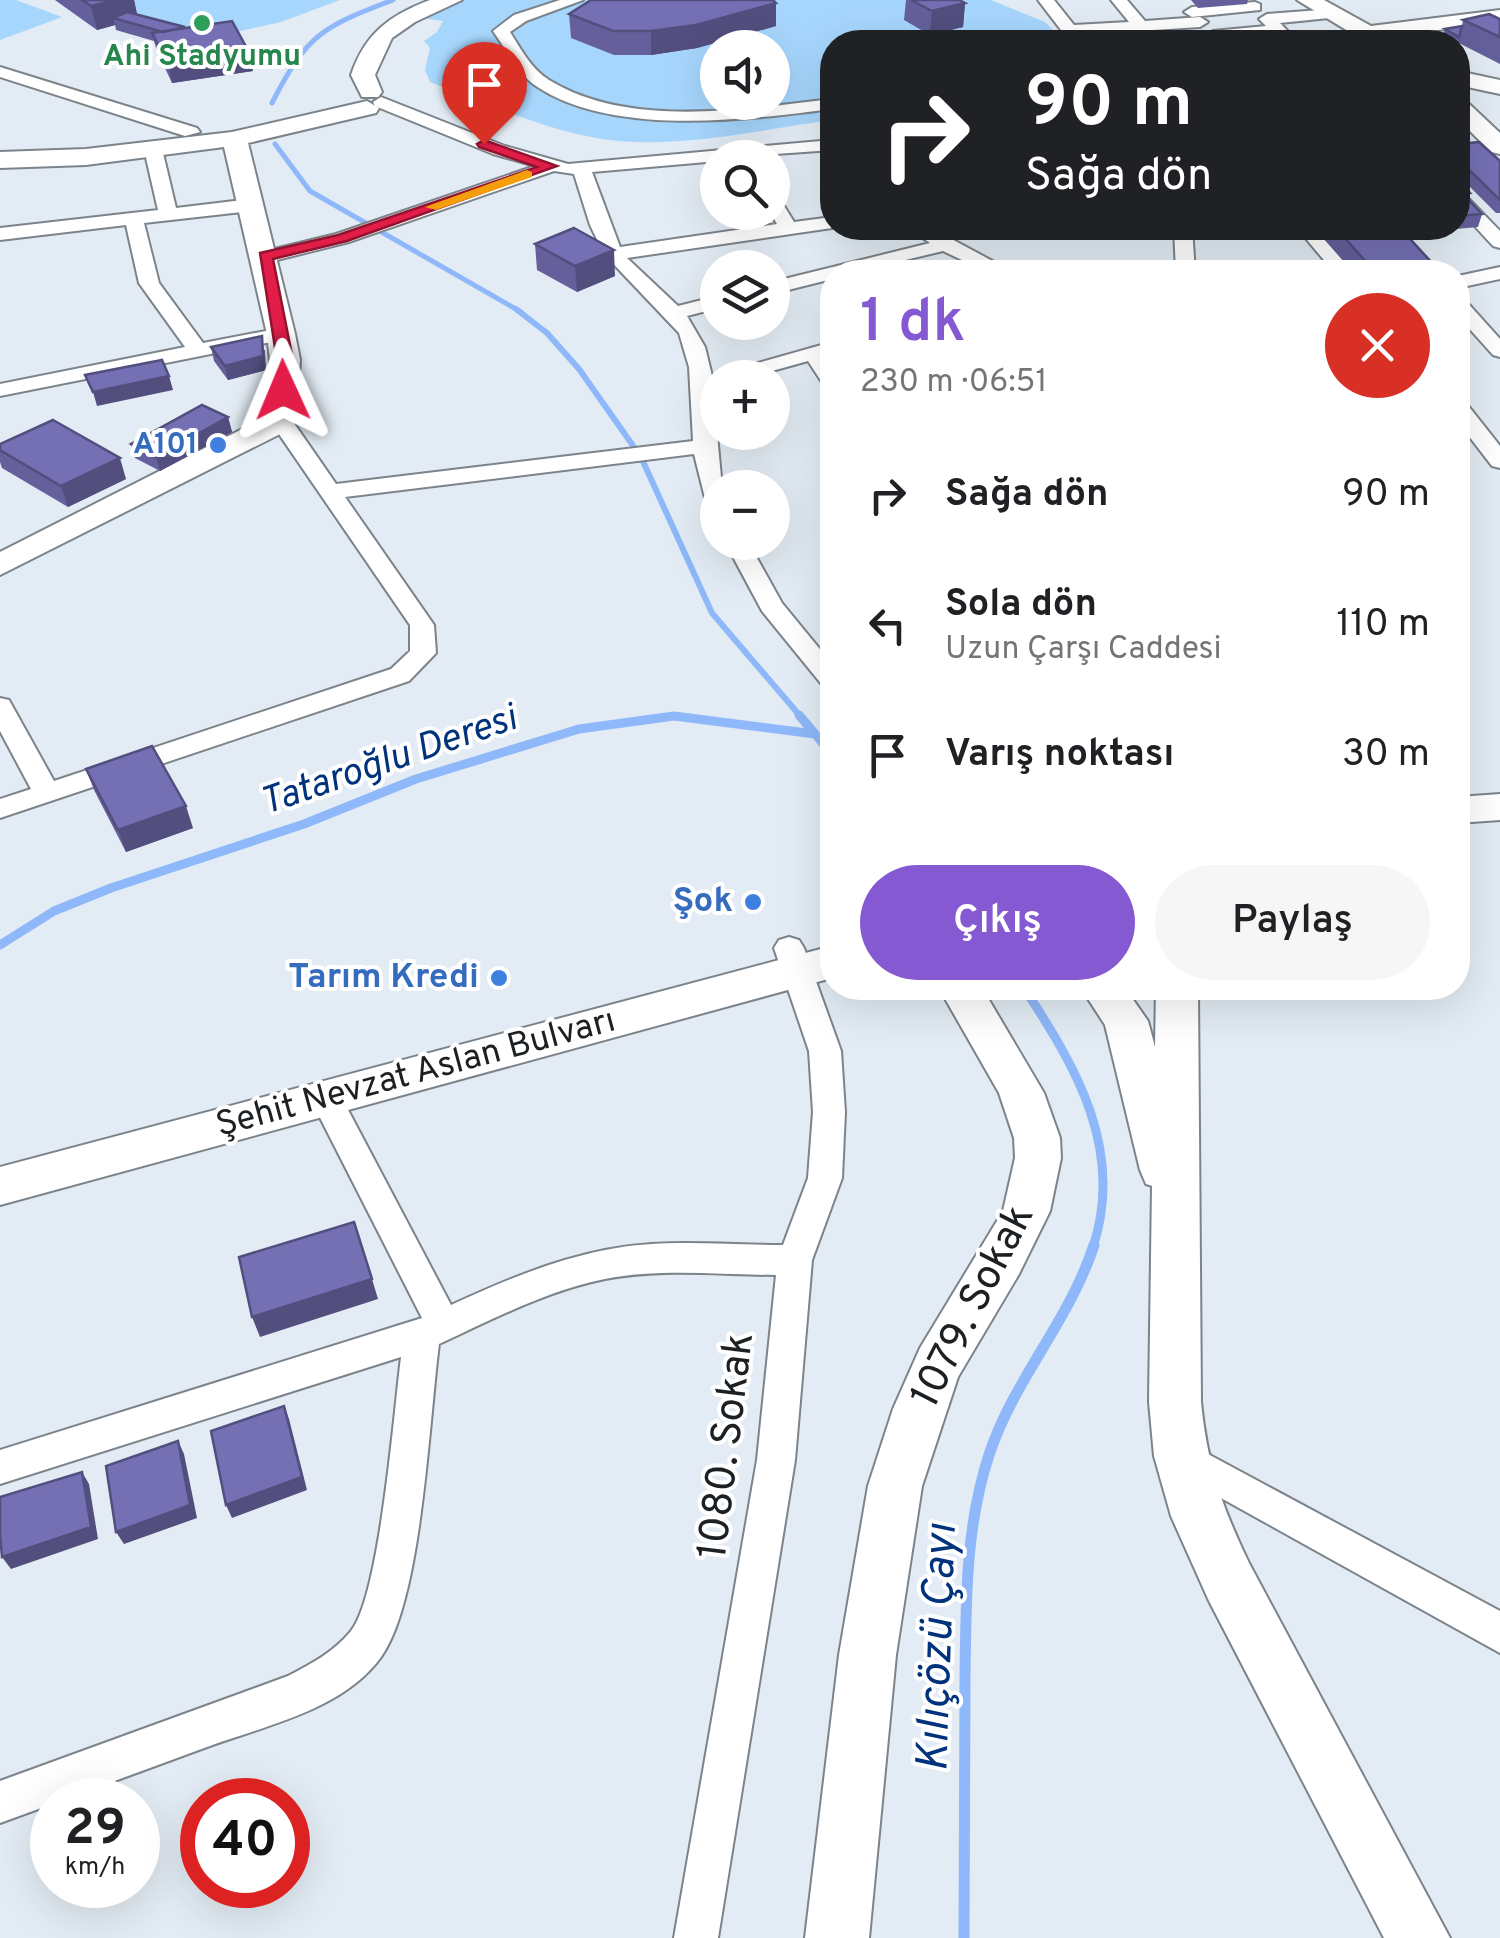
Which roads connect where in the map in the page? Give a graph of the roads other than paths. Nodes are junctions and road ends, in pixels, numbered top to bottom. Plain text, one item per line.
1 (425, 0) edge
2 (451, 0) edge
3 (575, 0) edge
4 (1046, 0) edge
5 (1119, 0) edge
6 (1308, 0) edge
7 (1331, 7) edge
8 (1192, 11) edge
9 (1500, 17) edge
10 (1268, 20) edge
11 (1142, 26) junction
12 (1070, 30) edge
13 (1115, 30) edge
14 (1146, 30) edge
15 (1208, 30) edge
16 (1241, 30) edge
17 (1371, 30) edge
18 (1419, 30) edge
19 (0, 72) edge
20 (1470, 81) edge
21 (1500, 87) edge
22 (339, 96) junction
23 (1470, 97) edge
24 (372, 101) junction
25 (820, 105) edge
26 (1470, 118) edge
27 (1500, 124) edge
28 (225, 132) junction
29 (820, 147) edge
30 (1500, 147) edge
31 (153, 150) junction
32 (790, 150) edge
33 (0, 158) edge
34 (700, 160) edge
35 (550, 166) junction
36 (582, 169) junction
37 (251, 204) junction
38 (1470, 211) edge
39 (168, 215) junction
40 (134, 219) junction
41 (820, 224) edge
42 (790, 228) edge
43 (775, 230) edge
44 (0, 234) edge
45 (938, 240) edge
46 (1316, 240) edge
47 (1500, 242) edge
48 (944, 244) junction
49 (614, 254) junction
50 (265, 256) junction
51 (883, 260) edge
52 (978, 260) edge
53 (1334, 260) edge
54 (1500, 273) edge
55 (820, 276) edge
56 (1470, 279) edge
57 (790, 284) edge
58 (700, 306) edge
59 (672, 313) junction
60 (1470, 317) edge
61 (281, 334) junction
62 (198, 351) junction
63 (1500, 351) edge
64 (820, 353) edge
65 (703, 360) edge
66 (790, 360) edge
67 (0, 390) edge
68 (281, 421) junction
69 (1470, 424) edge
70 (700, 446) edge
71 (1470, 454) edge
72 (1495, 456) edge
73 (327, 492) junction
74 (746, 560) edge
75 (0, 565) edge
76 (820, 665) edge
77 (0, 706) edge
78 (47, 794) junction
79 (1500, 807) edge
80 (0, 808) edge
81 (1470, 809) edge
82 (1500, 826) edge
83 (1470, 827) edge
84 (807, 960) edge
85 (967, 1000) edge
86 (1178, 1002) edge
87 (1114, 1004) edge
88 (326, 1098) junction
89 (0, 1159) edge
90 (0, 1186) edge
91 (1177, 1228) junction
92 (794, 1260) junction
93 (432, 1329) junction
94 (1180, 1456) junction
95 (0, 1468) edge
96 (1500, 1633) edge
97 (0, 1802) edge
98 (696, 1938) edge
99 (837, 1938) edge
100 (1418, 1938) edge

1 - 22 main road
2 - 24 main road
3 - 25 street
4 - 12 street
5 - 11 street
6 - 7 main road
7 - 10 street
7 - 17 main road
8 - 10 street
8 - 11 street
8 - 15 street
9 - 18 main road
10 - 16 street
11 - 13 street
11 - 14 street
19 - 28 street
20 - 21 main road
22 - 24 main road
22 - 28 main road
23 - 27 main road
24 - 28 main road
24 - 35 street
26 - 30 main road
28 - 31 main road
28 - 33 main road
28 - 37 main road
29 - 32 street
31 - 33 main road
31 - 39 street
34 - 36 street
35 - 36 street
35 - 50 street
36 - 49 street
37 - 39 street
37 - 50 main road
38 - 47 street
39 - 40 street
40 - 44 street
40 - 62 street
41 - 42 street
43 - 49 street
45 - 48 street
46 - 53 street
48 - 51 street
48 - 52 street
49 - 59 street
50 - 61 main road
54 - 56 street
55 - 57 street
58 - 59 street
59 - 65 street
60 - 63 street
61 - 62 street
61 - 68 main road
62 - 67 street
64 - 66 street
68 - 73 street
68 - 75 main road
69 - 72 street
70 - 73 street
71 - 72 street
73 - 78 street
74 - 76 street
77 - 78 street
78 - 80 street
79 - 81 main road
82 - 83 main road
84 - 88 main road, Şehit Nevzat Aslan Bulvarı
84 - 89 main road, Şehit Nevzat Aslan Bulvarı
84 - 92 street, 1080. Sokak
85 - 99 main road, 1079. Sokak
86 - 87 main road
86 - 91 main road
87 - 91 main road
88 - 90 main road, Şehit Nevzat Aslan Bulvarı
88 - 93 street
91 - 94 main road
92 - 93 street
92 - 98 street, 1080. Sokak
93 - 95 street
93 - 97 street
94 - 96 street
94 - 100 main road

